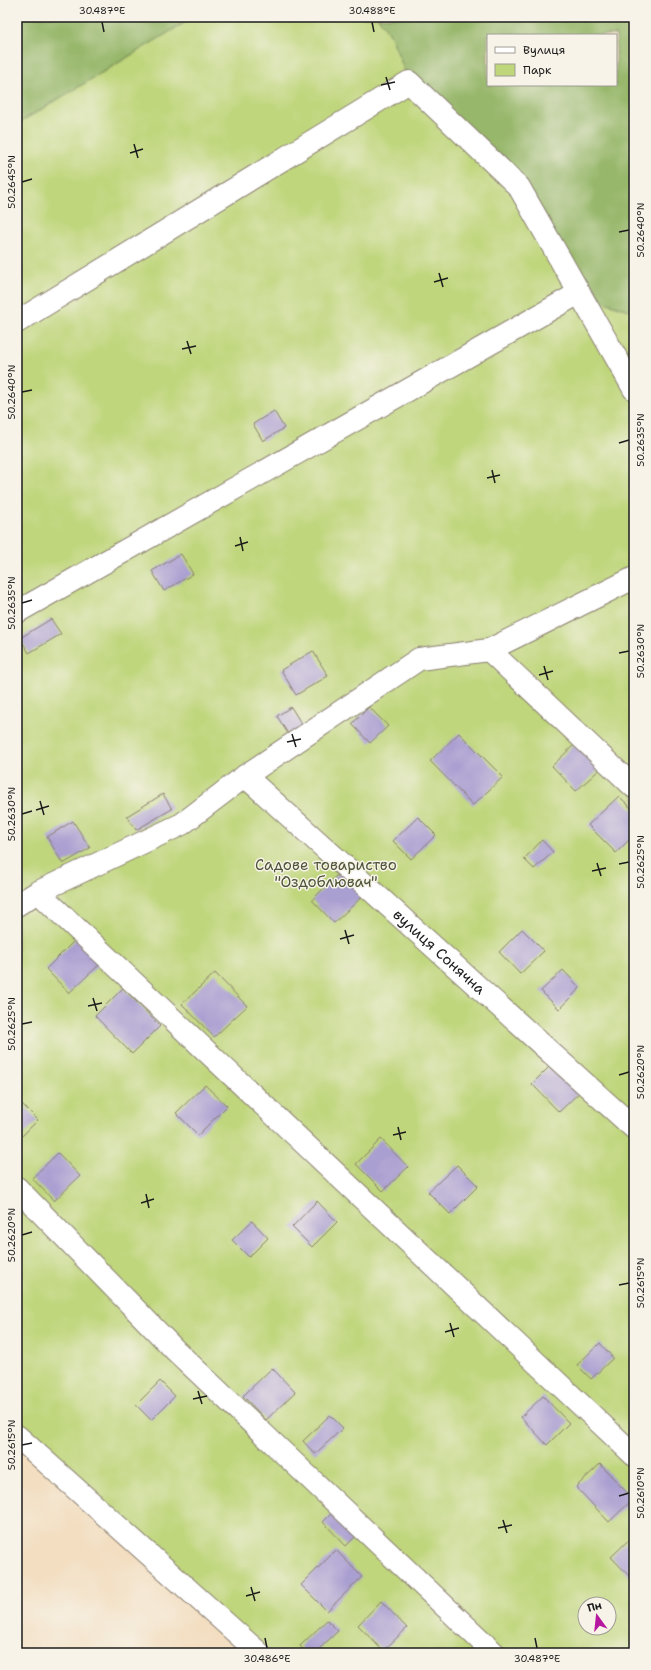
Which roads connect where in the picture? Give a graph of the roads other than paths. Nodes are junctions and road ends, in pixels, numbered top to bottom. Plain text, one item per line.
1 (579, 293) junction
2 (17, 322) edge
3 (634, 389) edge
4 (634, 578) edge
5 (17, 612) edge
6 (489, 650) junction
7 (244, 776) junction
8 (634, 787) edge
9 (38, 892) junction
10 (17, 906) edge
11 (634, 1128) edge
12 (17, 1188) edge
13 (17, 1436) edge
14 (634, 1455) edge
15 (259, 1653) edge
16 (494, 1653) edge

1 - 2 street
1 - 3 street
1 - 5 street
4 - 6 street
6 - 7 street
6 - 8 street
7 - 9 street
7 - 11 street, вулиця Сонячна
9 - 10 street
9 - 14 street
12 - 16 street
13 - 15 street

